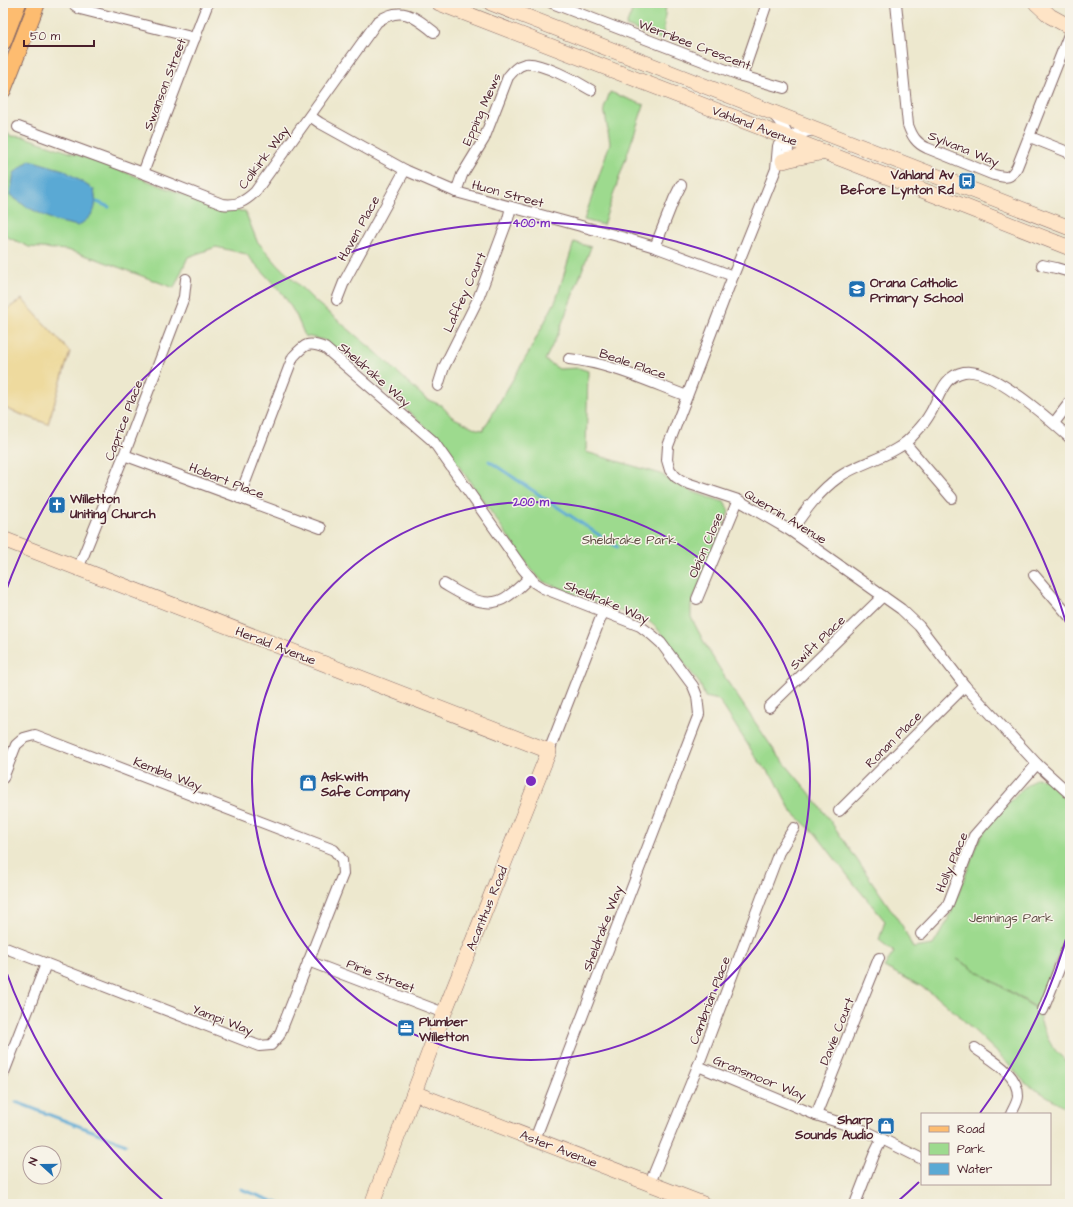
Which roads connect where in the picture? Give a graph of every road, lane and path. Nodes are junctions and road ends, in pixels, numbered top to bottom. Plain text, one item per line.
1 (18, 3) edge
2 (37, 3) edge
3 (72, 3) edge
4 (208, 3) edge
5 (439, 3) edge
6 (491, 3) edge
7 (552, 3) edge
8 (767, 3) edge
9 (896, 3) edge
10 (1036, 3) edge
11 (1070, 27) edge
12 (434, 32) dead end
13 (1070, 32) edge
14 (195, 38) junction
15 (3, 42) edge
16 (742, 76) junction
17 (784, 88) dead end
18 (3, 90) edge
19 (591, 90) dead end
20 (771, 112) junction
21 (310, 116) junction
22 (18, 127) dead end
23 (815, 129) junction
24 (1030, 137) junction
25 (788, 138) junction
26 (824, 152) junction
27 (1070, 152) edge
28 (779, 165) junction
29 (404, 170) junction
30 (143, 173) junction
31 (681, 185) dead end
32 (456, 192) junction
33 (511, 207) junction
34 (1070, 228) edge
35 (655, 247) junction
36 (1070, 248) edge
37 (1042, 265) dead end
38 (1070, 272) edge
39 (733, 276) junction
40 (186, 280) dead end
41 (338, 300) dead end
42 (569, 359) dead end
43 (438, 386) dead end
44 (687, 396) junction
45 (1070, 402) edge
46 (1054, 423) junction
47 (1070, 438) edge
48 (905, 443) junction
49 (124, 455) junction
50 (239, 498) junction
51 (952, 498) dead end
52 (738, 500) junction
53 (321, 528) dead end
54 (791, 531) junction
55 (3, 539) edge
56 (78, 569) junction
57 (1034, 574) dead end
58 (530, 577) junction
59 (444, 584) dead end
60 (883, 596) junction
61 (697, 599) dead end
62 (603, 612) junction
63 (1070, 617) edge
64 (965, 686) junction
65 (769, 707) dead end
66 (549, 751) junction
67 (1037, 764) junction
68 (3, 778) edge
69 (1070, 794) edge
70 (839, 811) dead end
71 (794, 828) dead end
72 (342, 860) joint
73 (921, 934) dead end
74 (1070, 942) edge
75 (3, 947) edge
76 (879, 958) dead end
77 (308, 960) junction
78 (46, 964) junction
79 (1043, 1010) dead end
80 (444, 1013) junction
81 (975, 1048) dead end
82 (698, 1066) junction
83 (3, 1075) edge
84 (414, 1092) junction
85 (1011, 1113) edge
86 (816, 1115) junction
87 (535, 1139) junction
88 (882, 1139) junction
89 (921, 1158) edge
90 (650, 1183) junction
91 (372, 1204) edge
92 (703, 1204) edge
93 (855, 1204) edge

1 - 15 main road
2 - 18 main road
3 - 14 street
4 - 14 street, Swanson Street
5 - 25 street, Vahland Avenue
6 - 20 street, Vahland Avenue
7 - 16 street, Werribee Crescent
8 - 16 street
9 - 24 street, Sylvana Way
10 - 11 street
12 - 21 street, Colkirk Way
13 - 24 street, Sylvana Way
14 - 30 street, Swanson Street
16 - 17 street, Werribee Crescent
19 - 32 street, Epping Mews
20 - 23 street, Vahland Avenue
20 - 25 street
21 - 29 street, Huon Street
21 - 30 street, Colkirk Way
22 - 30 street, Colkirk Way
23 - 25 street
23 - 34 street, Vahland Avenue
24 - 27 street
25 - 26 street, Vahland Avenue
25 - 28 street, Querrin Avenue
26 - 28 street
26 - 36 street, Vahland Avenue
28 - 39 street, Querrin Avenue
29 - 32 street, Huon Street
29 - 41 street, Haven Place
31 - 35 street
32 - 33 street, Huon Street
33 - 35 street, Huon Street
33 - 43 street, Laffey Court
35 - 39 street, Huon Street
37 - 38 street
39 - 44 street, Querrin Avenue
40 - 49 street, Caprice Place
42 - 44 street, Beale Place
44 - 52 street, Querrin Avenue
45 - 46 street
46 - 47 street
46 - 48 street
48 - 51 street
48 - 54 street
49 - 50 street, Hobart Place
49 - 56 street, Caprice Place
50 - 53 street, Hobart Place
50 - 58 street, Sheldrake Way
52 - 54 street, Querrin Avenue
52 - 61 street, Obion Close
54 - 60 street, Querrin Avenue
55 - 56 street, Herald Avenue
56 - 66 street, Herald Avenue
57 - 63 street
58 - 59 street
58 - 62 street, Sheldrake Way
60 - 64 street, Querrin Avenue
60 - 65 street, Swift Place
62 - 66 street, Acanthus Road
62 - 87 street, Sheldrake Way
64 - 67 street, Querrin Avenue
64 - 70 street, Ronan Place
66 - 80 street, Acanthus Road
67 - 69 street, Querrin Avenue
67 - 73 street, Holly Place
68 - 72 street, Kembla Way
71 - 82 street, Cambrian Place
72 - 77 street, Yampi Way
74 - 79 street
75 - 78 street, Yampi Way
76 - 86 street, Davie Court
77 - 78 street, Yampi Way
77 - 80 street, Pirie Street
78 - 83 street
80 - 84 street, Acanthus Road
81 - 85 street
82 - 86 street, Gransmoor Way
82 - 90 street, Cambrian Place
84 - 87 street, Aster Avenue
84 - 91 street, Acanthus Road
86 - 88 street, Gransmoor Way
87 - 90 street, Aster Avenue
88 - 89 street, Gransmoor Way
88 - 93 street
90 - 92 street, Aster Avenue

